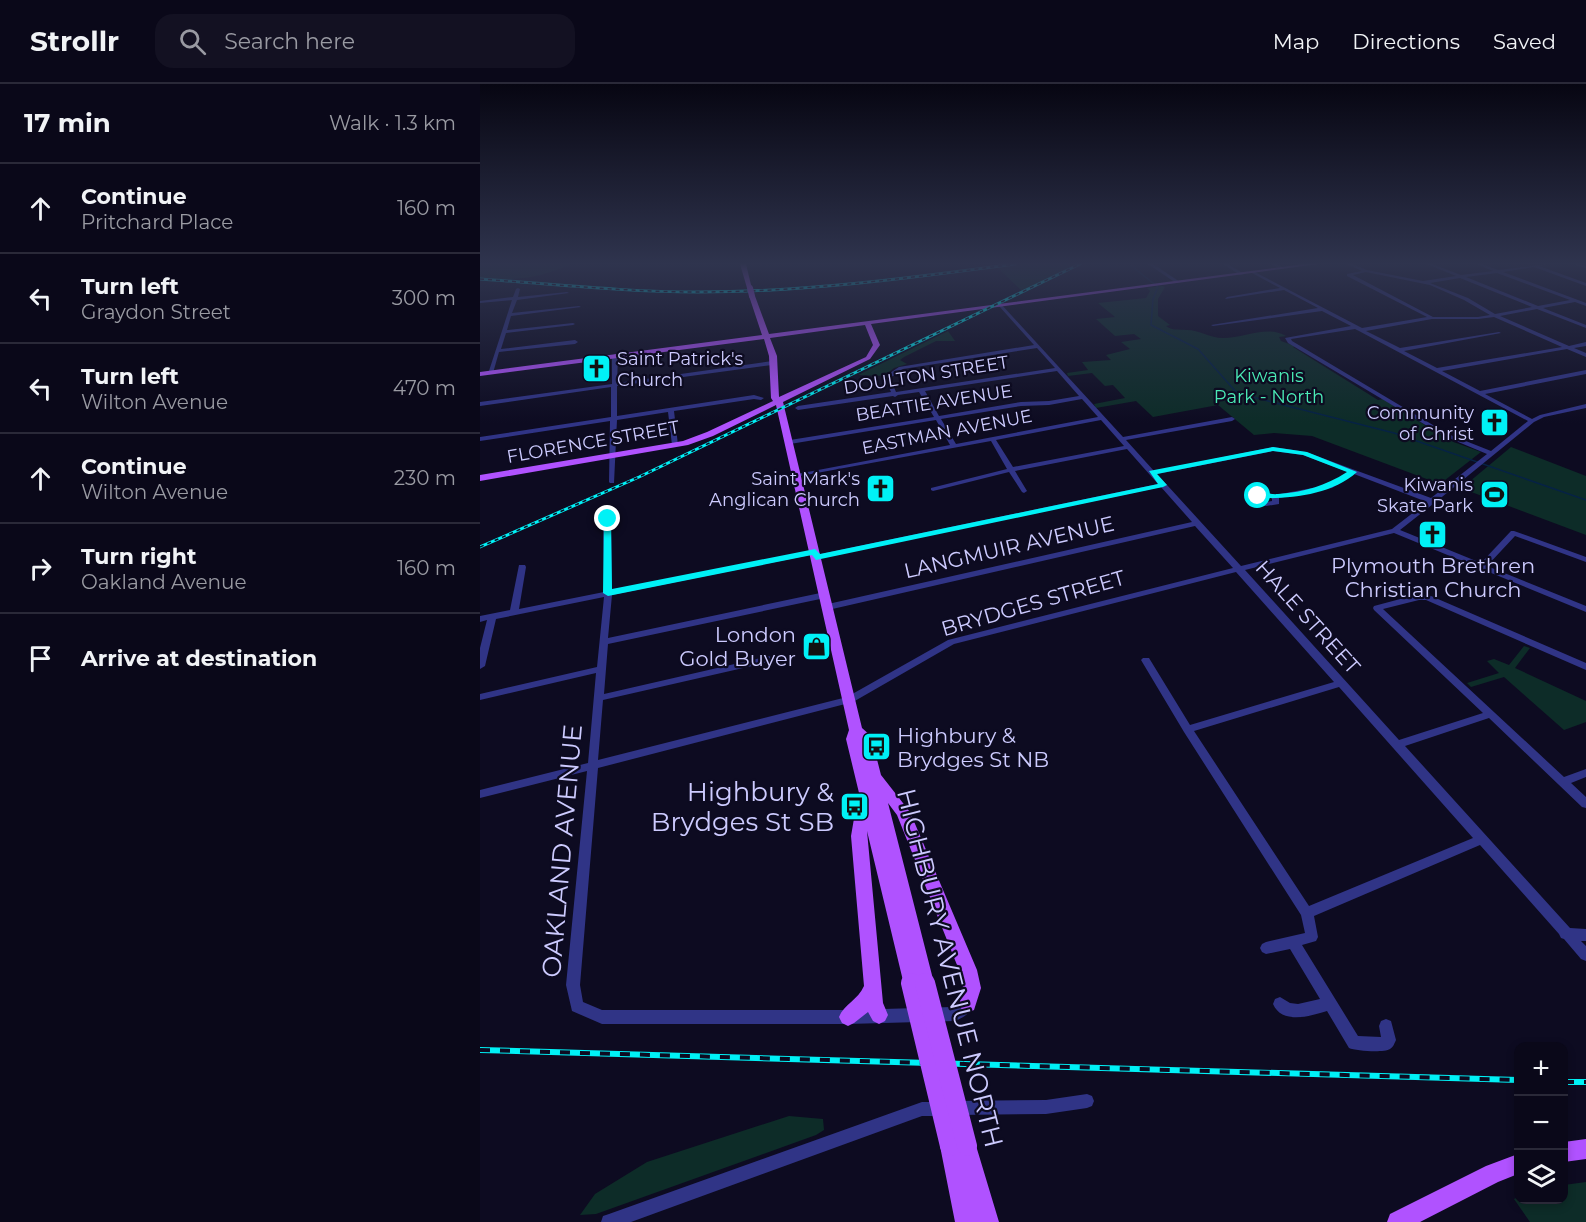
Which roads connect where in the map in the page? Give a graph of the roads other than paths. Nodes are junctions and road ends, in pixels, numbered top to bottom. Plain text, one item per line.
1 (509, 317) edge
2 (759, 317) edge
3 (911, 317) edge
4 (1011, 317) edge
5 (1267, 317) edge
6 (1338, 317) edge
7 (1450, 317) edge
8 (1499, 317) edge
9 (1561, 317) edge
10 (1432, 318) joint
11 (867, 323) junction
12 (573, 324) dead end
13 (1213, 325) dead end
14 (1586, 327) edge
15 (1359, 329) junction
16 (504, 332) junction
17 (1499, 333) dead end
18 (766, 336) junction
19 (575, 342) dead end
20 (1586, 344) edge
21 (1038, 346) junction
22 (1568, 347) junction
23 (1399, 350) junction
24 (498, 351) junction
25 (1586, 355) edge
26 (615, 356) junction
27 (772, 362) junction
28 (1059, 369) junction
29 (1437, 370) junction
30 (1586, 372) edge
31 (490, 373) junction
32 (480, 374) edge
33 (614, 385) junction
34 (922, 391) junction
35 (1480, 393) junction
36 (895, 395) junction
37 (1083, 397) junction
38 (761, 398) dead end
39 (779, 401) junction
40 (480, 404) edge
41 (1586, 406) edge
42 (798, 408) dead end
43 (672, 410) junction
44 (755, 413) junction
45 (782, 414) junction
46 (613, 418) junction
47 (937, 418) junction
48 (1103, 418) junction
49 (1232, 419) dead end
50 (1534, 419) junction
51 (993, 438) junction
52 (480, 439) edge
53 (1122, 439) junction
54 (790, 442) junction
55 (675, 445) junction
56 (953, 445) junction
57 (1129, 447) junction
58 (1491, 453) junction
59 (612, 456) junction
60 (1010, 470) junction
61 (1353, 472) junction
62 (1152, 473) junction
63 (797, 476) junction
64 (480, 478) edge
65 (612, 482) dead end
66 (1163, 485) junction
67 (933, 489) dead end
68 (1024, 491) dead end
69 (1275, 497) dead end
70 (1434, 502) junction
71 (608, 519) dead end
72 (1197, 523) junction
73 (1395, 531) junction
74 (816, 555) junction
75 (1586, 560) edge
76 (522, 567) dead end
77 (1482, 567) junction
78 (1238, 569) junction
79 (608, 593) junction
80 (825, 595) junction
81 (828, 607) junction
82 (1586, 609) edge
83 (514, 612) junction
84 (492, 617) junction
85 (480, 619) edge
86 (604, 642) junction
87 (769, 659) dead end
88 (1146, 660) dead end
89 (480, 666) edge
90 (1586, 667) edge
91 (602, 669) junction
92 (1341, 683) junction
93 (480, 698) edge
94 (599, 698) junction
95 (850, 700) junction
96 (1491, 714) junction
97 (1188, 729) junction
98 (856, 730) junction
99 (1396, 745) junction
100 (593, 765) junction
101 (1586, 773) edge
102 (873, 775) junction
103 (1563, 782) junction
104 (480, 794) edge
105 (865, 794) junction
106 (1586, 804) edge
107 (1481, 840) junction
108 (1306, 913) junction
109 (1565, 934) junction
110 (1586, 935) edge
111 (1293, 942) junction
112 (1266, 948) dead end
113 (1586, 955) edge
114 (918, 983) junction
115 (872, 986) junction
116 (1330, 1003) junction
117 (968, 1004) joint
118 (1280, 1004) dead end
119 (879, 1015) junction
120 (848, 1017) junction
121 (1386, 1026) dead end
122 (1087, 1101) dead end
123 (958, 1146) junction
124 (1586, 1149) edge
125 (1568, 1151) edge
126 (1514, 1165) edge
127 (609, 1222) edge
128 (966, 1222) edge
129 (988, 1222) edge
130 (1398, 1222) edge

1 - 16 street
2 - 18 main road, HIGHBURY AVENUE NORTH, bridge
3 - 11 main road
4 - 21 street, HALE STREET
5 - 13 street
6 - 15 street
7 - 10 street
8 - 22 street
9 - 14 street
10 - 15 street
11 - 18 main road
11 - 39 main road, FLORENCE STREET
12 - 16 street
15 - 23 street
15 - 58 street
16 - 24 street
17 - 23 street
18 - 26 main road
18 - 27 main road, HIGHBURY AVENUE NORTH
19 - 24 street
20 - 22 street
21 - 28 street, HALE STREET
21 - 36 street
22 - 25 street
22 - 29 street
23 - 29 street
24 - 31 street
26 - 31 main road
26 - 33 street
27 - 33 street
27 - 39 main road, HIGHBURY AVENUE NORTH
28 - 34 street, DOULTON STREET
28 - 37 street, HALE STREET
29 - 35 street
30 - 35 street
31 - 32 main road
33 - 40 street
33 - 46 street
34 - 36 street, DOULTON STREET
34 - 47 street
35 - 50 street
36 - 42 street, DOULTON STREET
37 - 47 street, BEATTIE AVENUE
37 - 48 street, HALE STREET
38 - 43 street
39 - 44 main road, FLORENCE STREET
39 - 45 main road, HIGHBURY AVENUE NORTH
41 - 50 street
43 - 46 street
43 - 55 street
44 - 45 main road
44 - 55 main road, FLORENCE STREET
45 - 54 main road, HIGHBURY AVENUE NORTH
46 - 52 street
46 - 59 street
47 - 54 street, BEATTIE AVENUE
47 - 56 street
48 - 51 street, EASTMAN AVENUE
48 - 53 street, HALE STREET
49 - 53 street
50 - 58 street, BRYDGES STREET
51 - 56 street, EASTMAN AVENUE
51 - 60 street
53 - 57 street, HALE STREET
54 - 63 main road, HIGHBURY AVENUE NORTH
55 - 59 main road, FLORENCE STREET
56 - 63 street, EASTMAN AVENUE
57 - 60 street
57 - 62 street, HALE STREET
58 - 70 street, BRYDGES STREET
59 - 64 main road, FLORENCE STREET
59 - 65 street
60 - 67 street
60 - 68 street
61 - 62 street
61 - 69 street
61 - 70 street
62 - 66 street, HALE STREET
63 - 74 main road, HIGHBURY AVENUE NORTH
66 - 72 street, HALE STREET
66 - 74 street
70 - 73 street, BRYDGES STREET
71 - 79 street, OAKLAND AVENUE
72 - 78 street, HALE STREET
72 - 81 street, LANGMUIR AVENUE
73 - 77 street
73 - 78 street, BRYDGES STREET
74 - 79 street
74 - 80 main road, HIGHBURY AVENUE NORTH
75 - 77 street
76 - 83 street
77 - 82 street
78 - 92 street, HALE STREET
78 - 95 street, BRYDGES STREET
79 - 83 street
79 - 86 street, OAKLAND AVENUE
80 - 81 main road, HIGHBURY AVENUE NORTH
80 - 86 street
81 - 95 main road, HIGHBURY AVENUE NORTH
83 - 84 street
84 - 85 street
84 - 89 street
86 - 91 street, OAKLAND AVENUE
87 - 94 street
88 - 97 street
90 - 96 street
91 - 93 street
91 - 94 street, OAKLAND AVENUE
92 - 97 street
92 - 99 street, HALE STREET
94 - 100 street, OAKLAND AVENUE
95 - 98 main road, HIGHBURY AVENUE NORTH
95 - 100 street, BRYDGES STREET
96 - 99 street
96 - 103 street
97 - 108 street
98 - 102 main road, HIGHBURY AVENUE NORTH
98 - 105 main road, HIGHBURY AVENUE NORTH
99 - 107 street, HALE STREET
100 - 104 street, BRYDGES STREET
100 - 120 street, OAKLAND AVENUE
101 - 103 street
102 - 114 main road, HIGHBURY AVENUE NORTH
102 - 117 main road
103 - 106 street
105 - 114 main road, HIGHBURY AVENUE NORTH
105 - 115 main road
107 - 108 street
107 - 109 street, HALE STREET
108 - 111 street
109 - 110 street
109 - 113 street, HALE STREET
111 - 112 street
111 - 116 street
114 - 123 main road, HIGHBURY AVENUE NORTH, bridge
115 - 119 main road
115 - 120 main road
116 - 118 street
116 - 121 street
117 - 119 street, OAKLAND AVENUE
119 - 120 street, OAKLAND AVENUE
122 - 127 street
123 - 128 main road, HIGHBURY AVENUE NORTH
123 - 129 main road, HIGHBURY AVENUE NORTH
124 - 125 main road
126 - 130 main road

